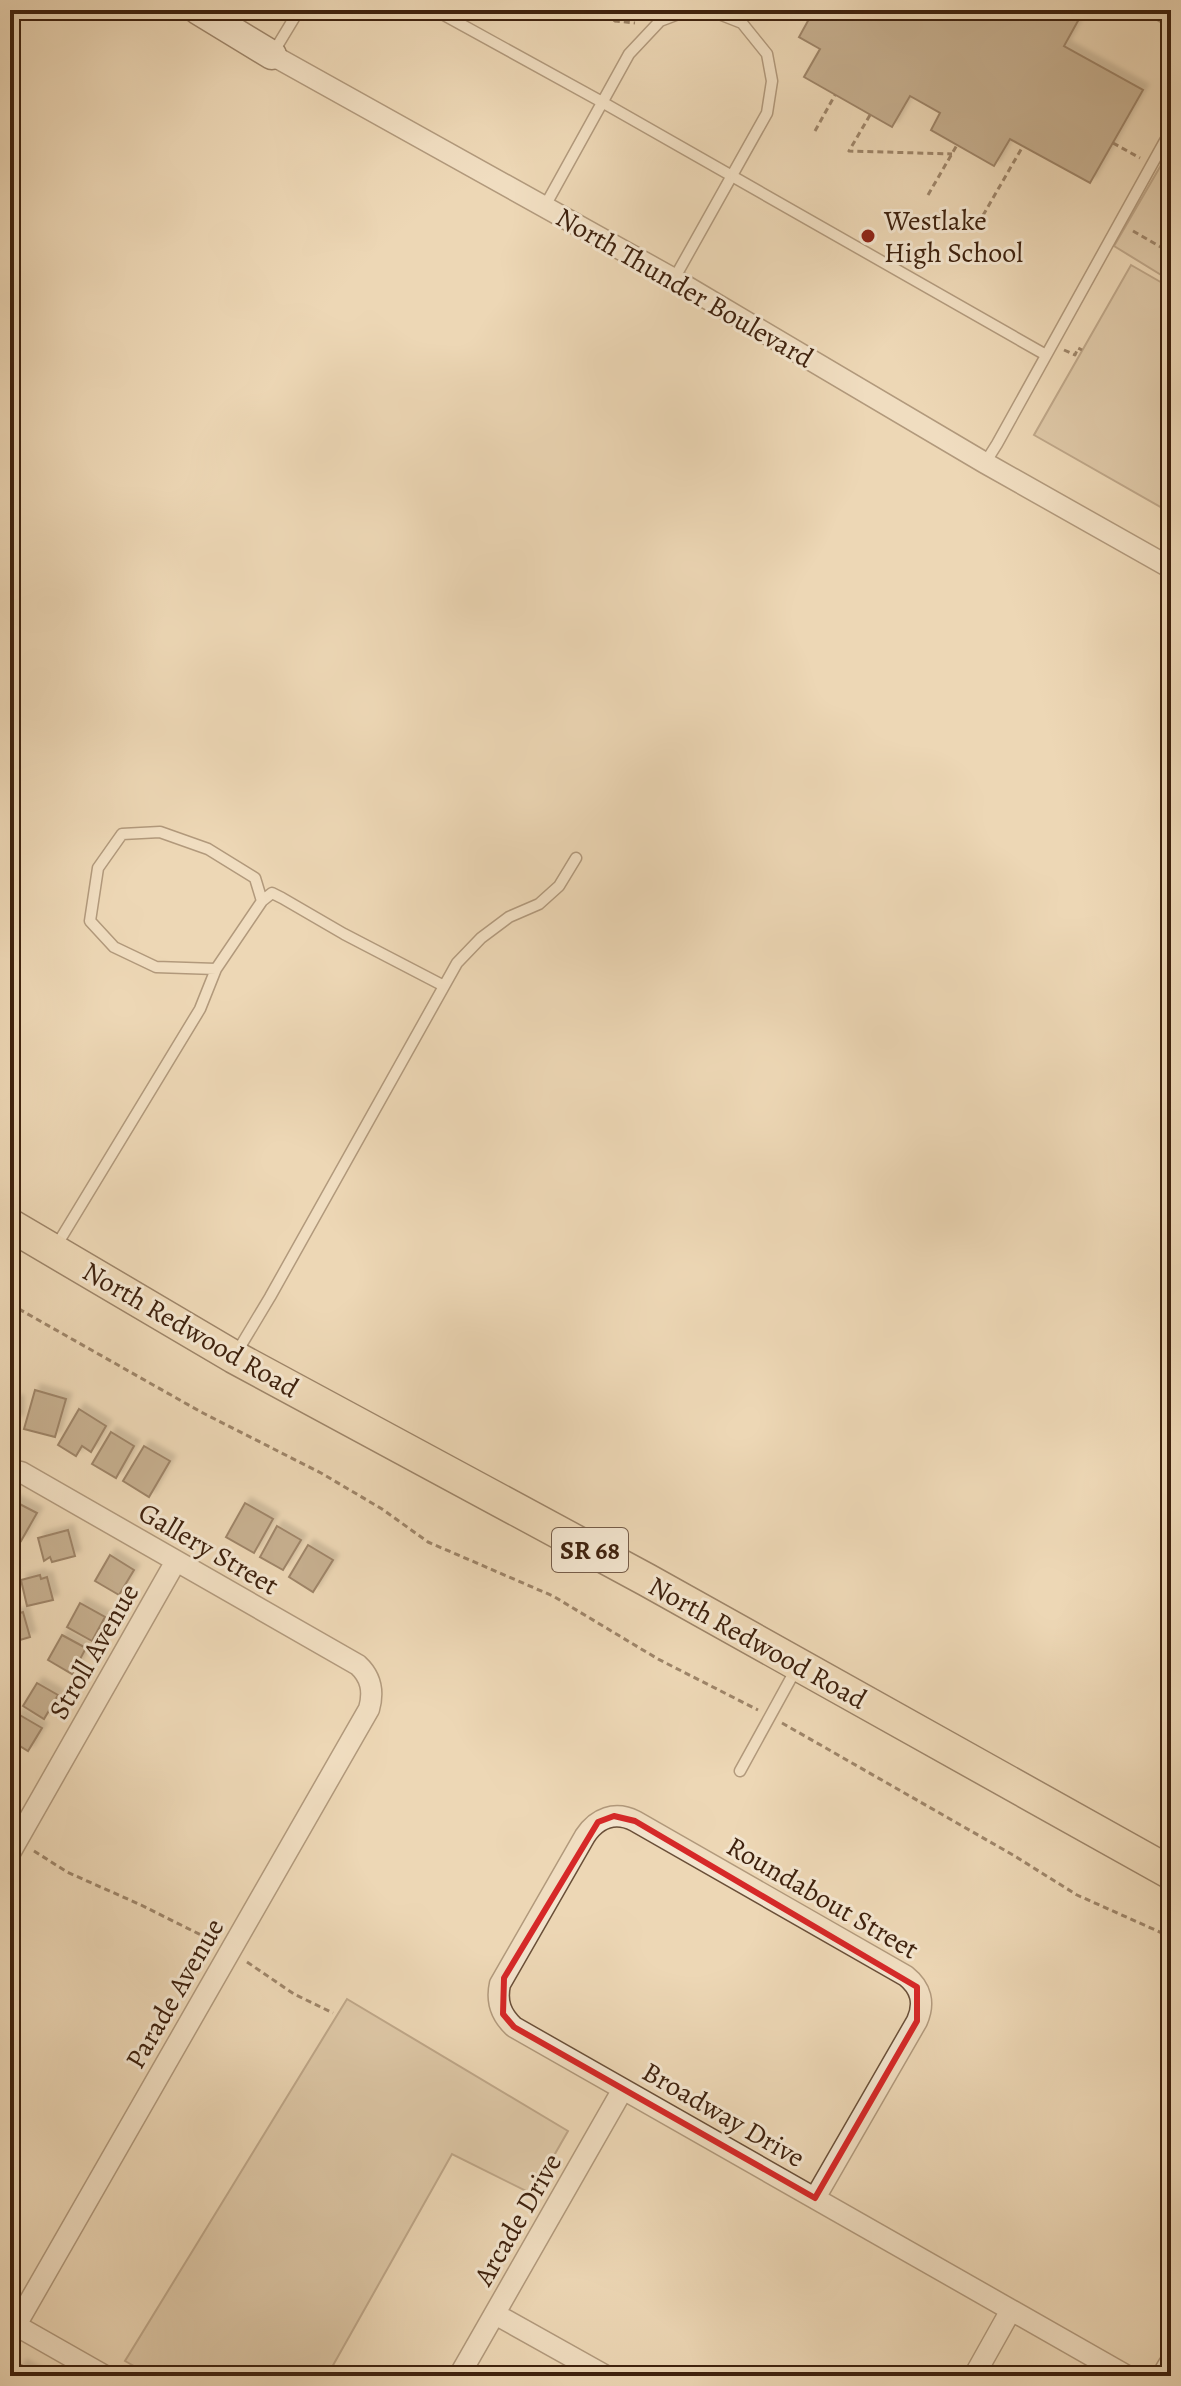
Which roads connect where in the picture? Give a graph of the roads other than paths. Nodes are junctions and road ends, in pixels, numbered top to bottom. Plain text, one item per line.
1 (198, 10) edge
2 (299, 10) edge
3 (435, 10) edge
4 (689, 10) edge
5 (709, 10) edge
6 (1151, 10) edge
7 (1171, 22) edge
8 (272, 55) junction
9 (602, 102) junction
10 (1171, 130) edge
11 (730, 177) junction
12 (545, 206) junction
13 (674, 279) junction
14 (1046, 355) junction
15 (985, 463) junction
16 (1171, 568) edge
17 (576, 858) dead end
18 (262, 901) junction
19 (216, 969) junction
20 (444, 986) junction
21 (10, 1225) edge
22 (54, 1249) junction
23 (234, 1357) junction
24 (10, 1470) edge
25 (176, 1561) junction
26 (798, 1664) junction
27 (371, 1685) joint
28 (740, 1771) dead end
29 (614, 1816) joint
30 (14, 1846) edge
31 (1171, 1873) edge
32 (623, 2089) junction
33 (815, 2198) junction
34 (1011, 2310) junction
35 (495, 2314) junction
36 (13, 2323) edge
37 (105, 2376) edge
38 (459, 2376) edge
39 (606, 2376) edge
40 (974, 2376) edge
41 (1127, 2376) edge

1 - 8 street, North Thunder Boulevard
2 - 8 lane
3 - 9 lane
4 - 9 lane
5 - 11 lane
6 - 7 lane
8 - 12 street, North Thunder Boulevard
9 - 11 lane
9 - 12 lane
10 - 14 lane
11 - 13 lane
11 - 14 lane
12 - 13 street, North Thunder Boulevard
13 - 15 street, North Thunder Boulevard
14 - 15 lane
15 - 16 street, North Thunder Boulevard
17 - 20 lane
18 - 19 lane
18 - 19 lane
18 - 20 lane
19 - 22 lane
20 - 23 lane
21 - 22 main road, North Redwood Road / SR 68
22 - 23 main road, North Redwood Road / SR 68
23 - 26 main road, North Redwood Road / SR 68
24 - 25 street, Gallery Street
25 - 27 street, Gallery Street
25 - 30 street, Stroll Avenue
26 - 28 lane
26 - 31 main road, North Redwood Road / SR 68
27 - 36 street, Parade Avenue
29 - 32 street, Broadway Drive
29 - 33 street, Roundabout Street
32 - 33 street, Broadway Drive
32 - 35 street, Arcade Drive
33 - 34 street, Broadway Drive
34 - 40 street
34 - 41 street, Broadway Drive
35 - 38 street, Arcade Drive
35 - 39 street
36 - 37 street

